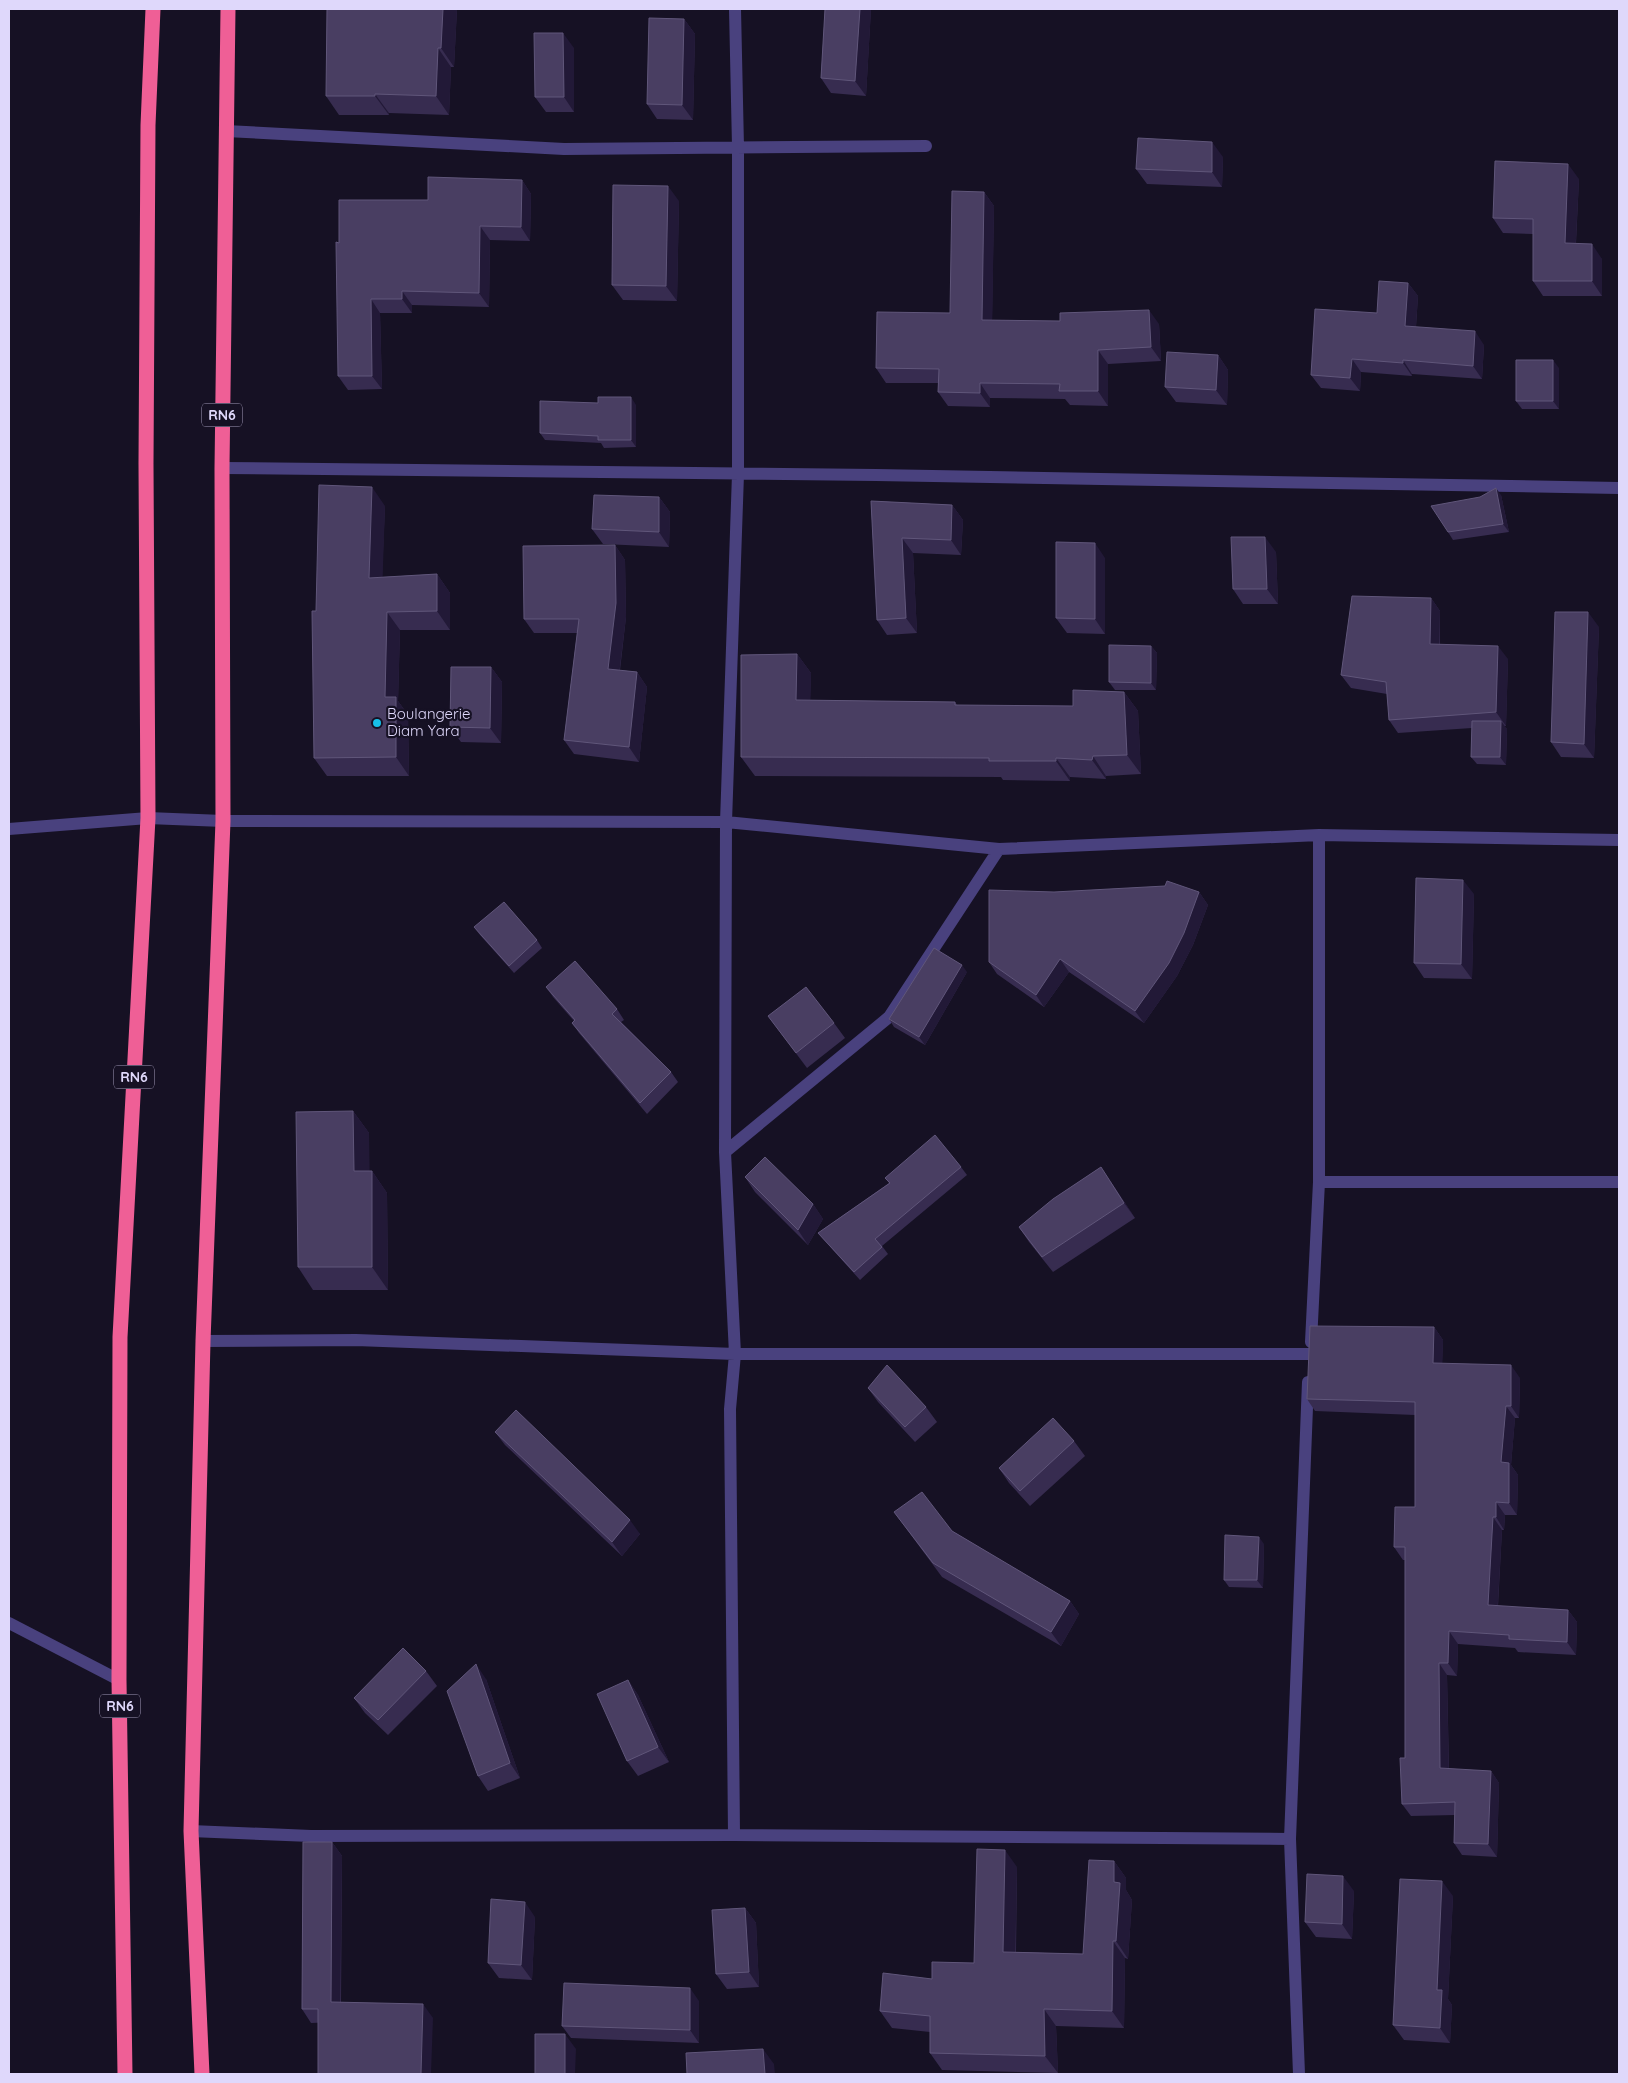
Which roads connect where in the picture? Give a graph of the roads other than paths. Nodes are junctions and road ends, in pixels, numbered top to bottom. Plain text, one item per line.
1 (153, 9) edge
2 (228, 9) edge
3 (735, 9) edge
4 (226, 131) junction
5 (926, 146) dead end
6 (738, 147) junction
7 (222, 468) junction
8 (738, 474) junction
9 (1619, 488) edge
10 (148, 818) junction
11 (223, 821) junction
12 (726, 822) junction
13 (12, 830) edge
14 (1319, 836) junction
15 (1619, 840) edge
16 (9, 842) edge
17 (1000, 849) junction
18 (725, 1152) junction
19 (1319, 1182) junction
20 (1619, 1182) edge
21 (202, 1341) junction
22 (735, 1354) junction
23 (1310, 1354) junction
24 (9, 1623) edge
25 (119, 1680) junction
26 (190, 1831) junction
27 (734, 1836) junction
28 (1290, 1839) junction
29 (125, 2074) edge
30 (202, 2074) edge
31 (1299, 2074) edge

1 - 10 highway, RN6
2 - 4 highway, RN6
3 - 6 street
4 - 6 street
4 - 7 highway, RN6
5 - 6 street
6 - 8 street
7 - 8 street
7 - 11 highway, RN6
8 - 9 street
8 - 12 street
10 - 11 street
10 - 13 street
10 - 25 highway, RN6
11 - 12 street
11 - 21 highway, RN6
12 - 17 street
12 - 18 street
13 - 16 street
14 - 15 street
14 - 17 street
14 - 19 street
17 - 18 street
18 - 22 street
19 - 20 street
19 - 23 street
21 - 22 street
21 - 26 highway, RN6
22 - 23 street
22 - 27 street
23 - 28 street
24 - 25 street
25 - 29 highway, RN6
26 - 27 street
26 - 30 highway, RN6
27 - 28 street
28 - 31 street

